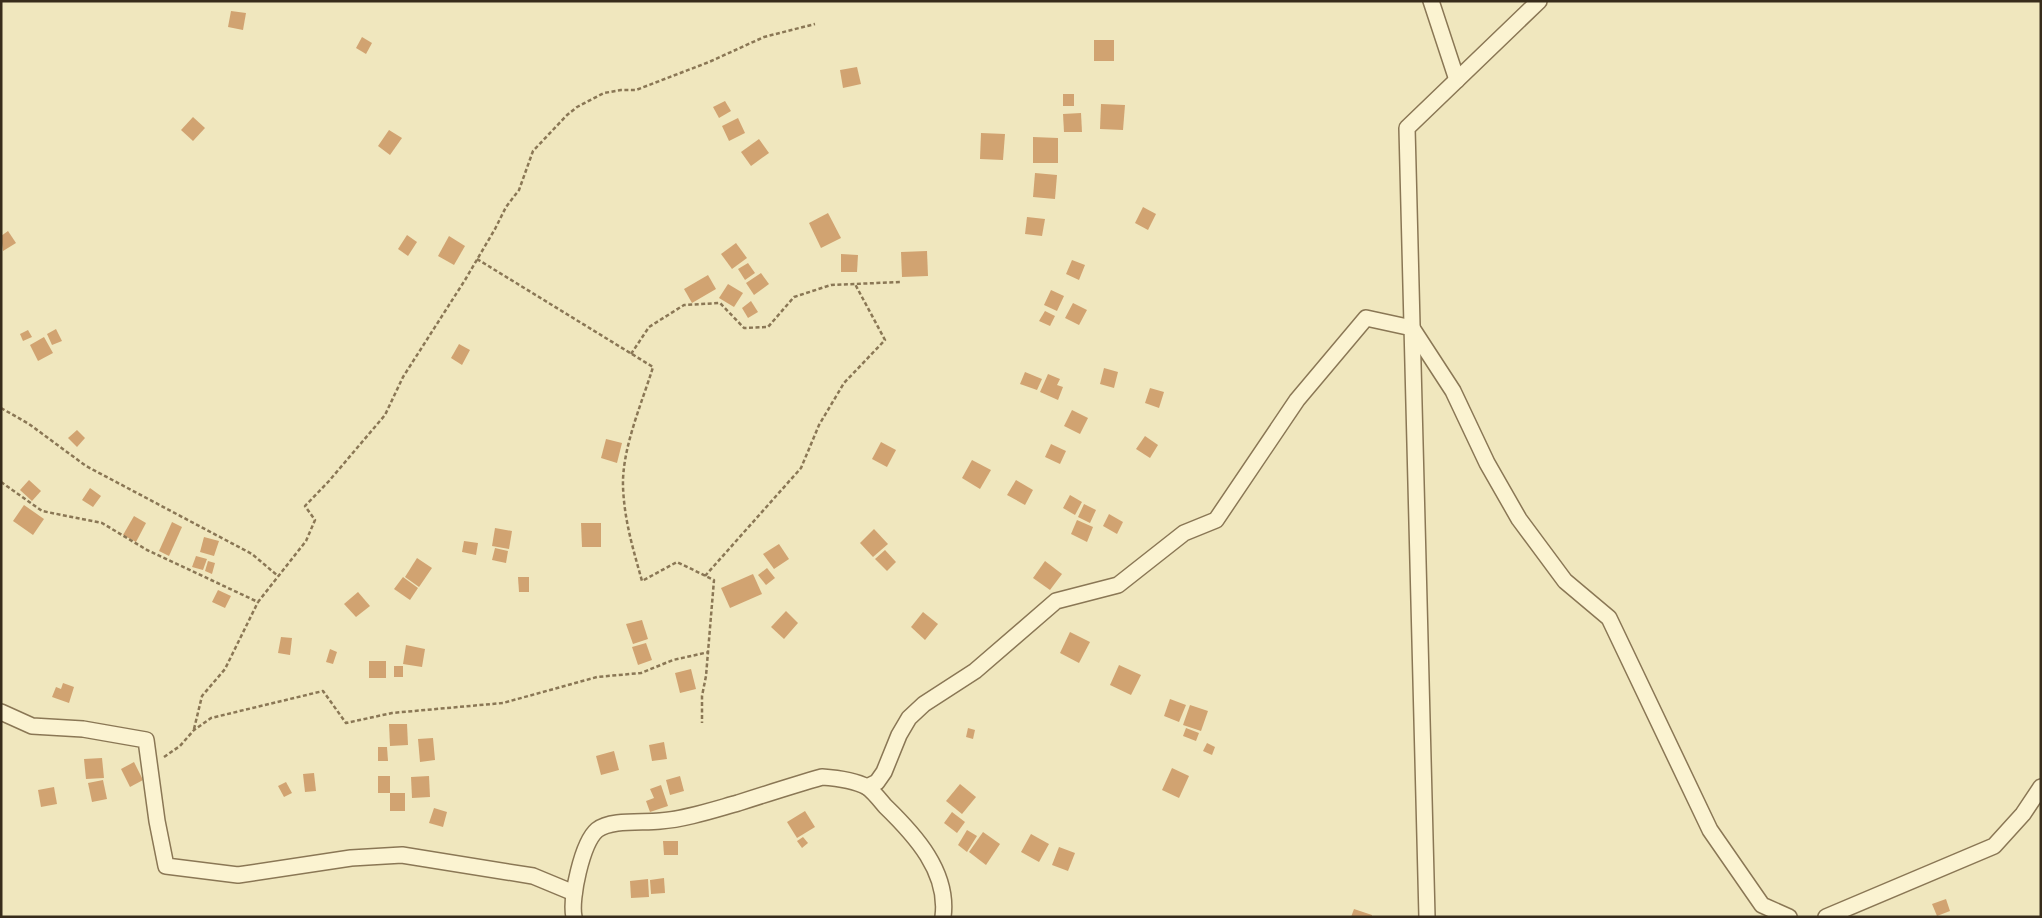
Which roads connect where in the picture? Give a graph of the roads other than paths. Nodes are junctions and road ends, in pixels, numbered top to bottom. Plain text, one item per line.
1 (1431, 1) edge
2 (1539, 1) edge
3 (1457, 80) junction
4 (1412, 328) junction
5 (1, 712) edge
6 (867, 787) junction
7 (2041, 787) edge
8 (574, 893) junction
9 (944, 915) edge
10 (574, 917) edge
11 (1427, 917) edge
12 (1789, 917) edge
13 (1826, 917) edge

1 - 3 street
2 - 3 street
3 - 4 street
4 - 6 street
4 - 11 street
4 - 12 street
5 - 8 street
6 - 8 street
6 - 9 street
7 - 13 street
8 - 10 street

